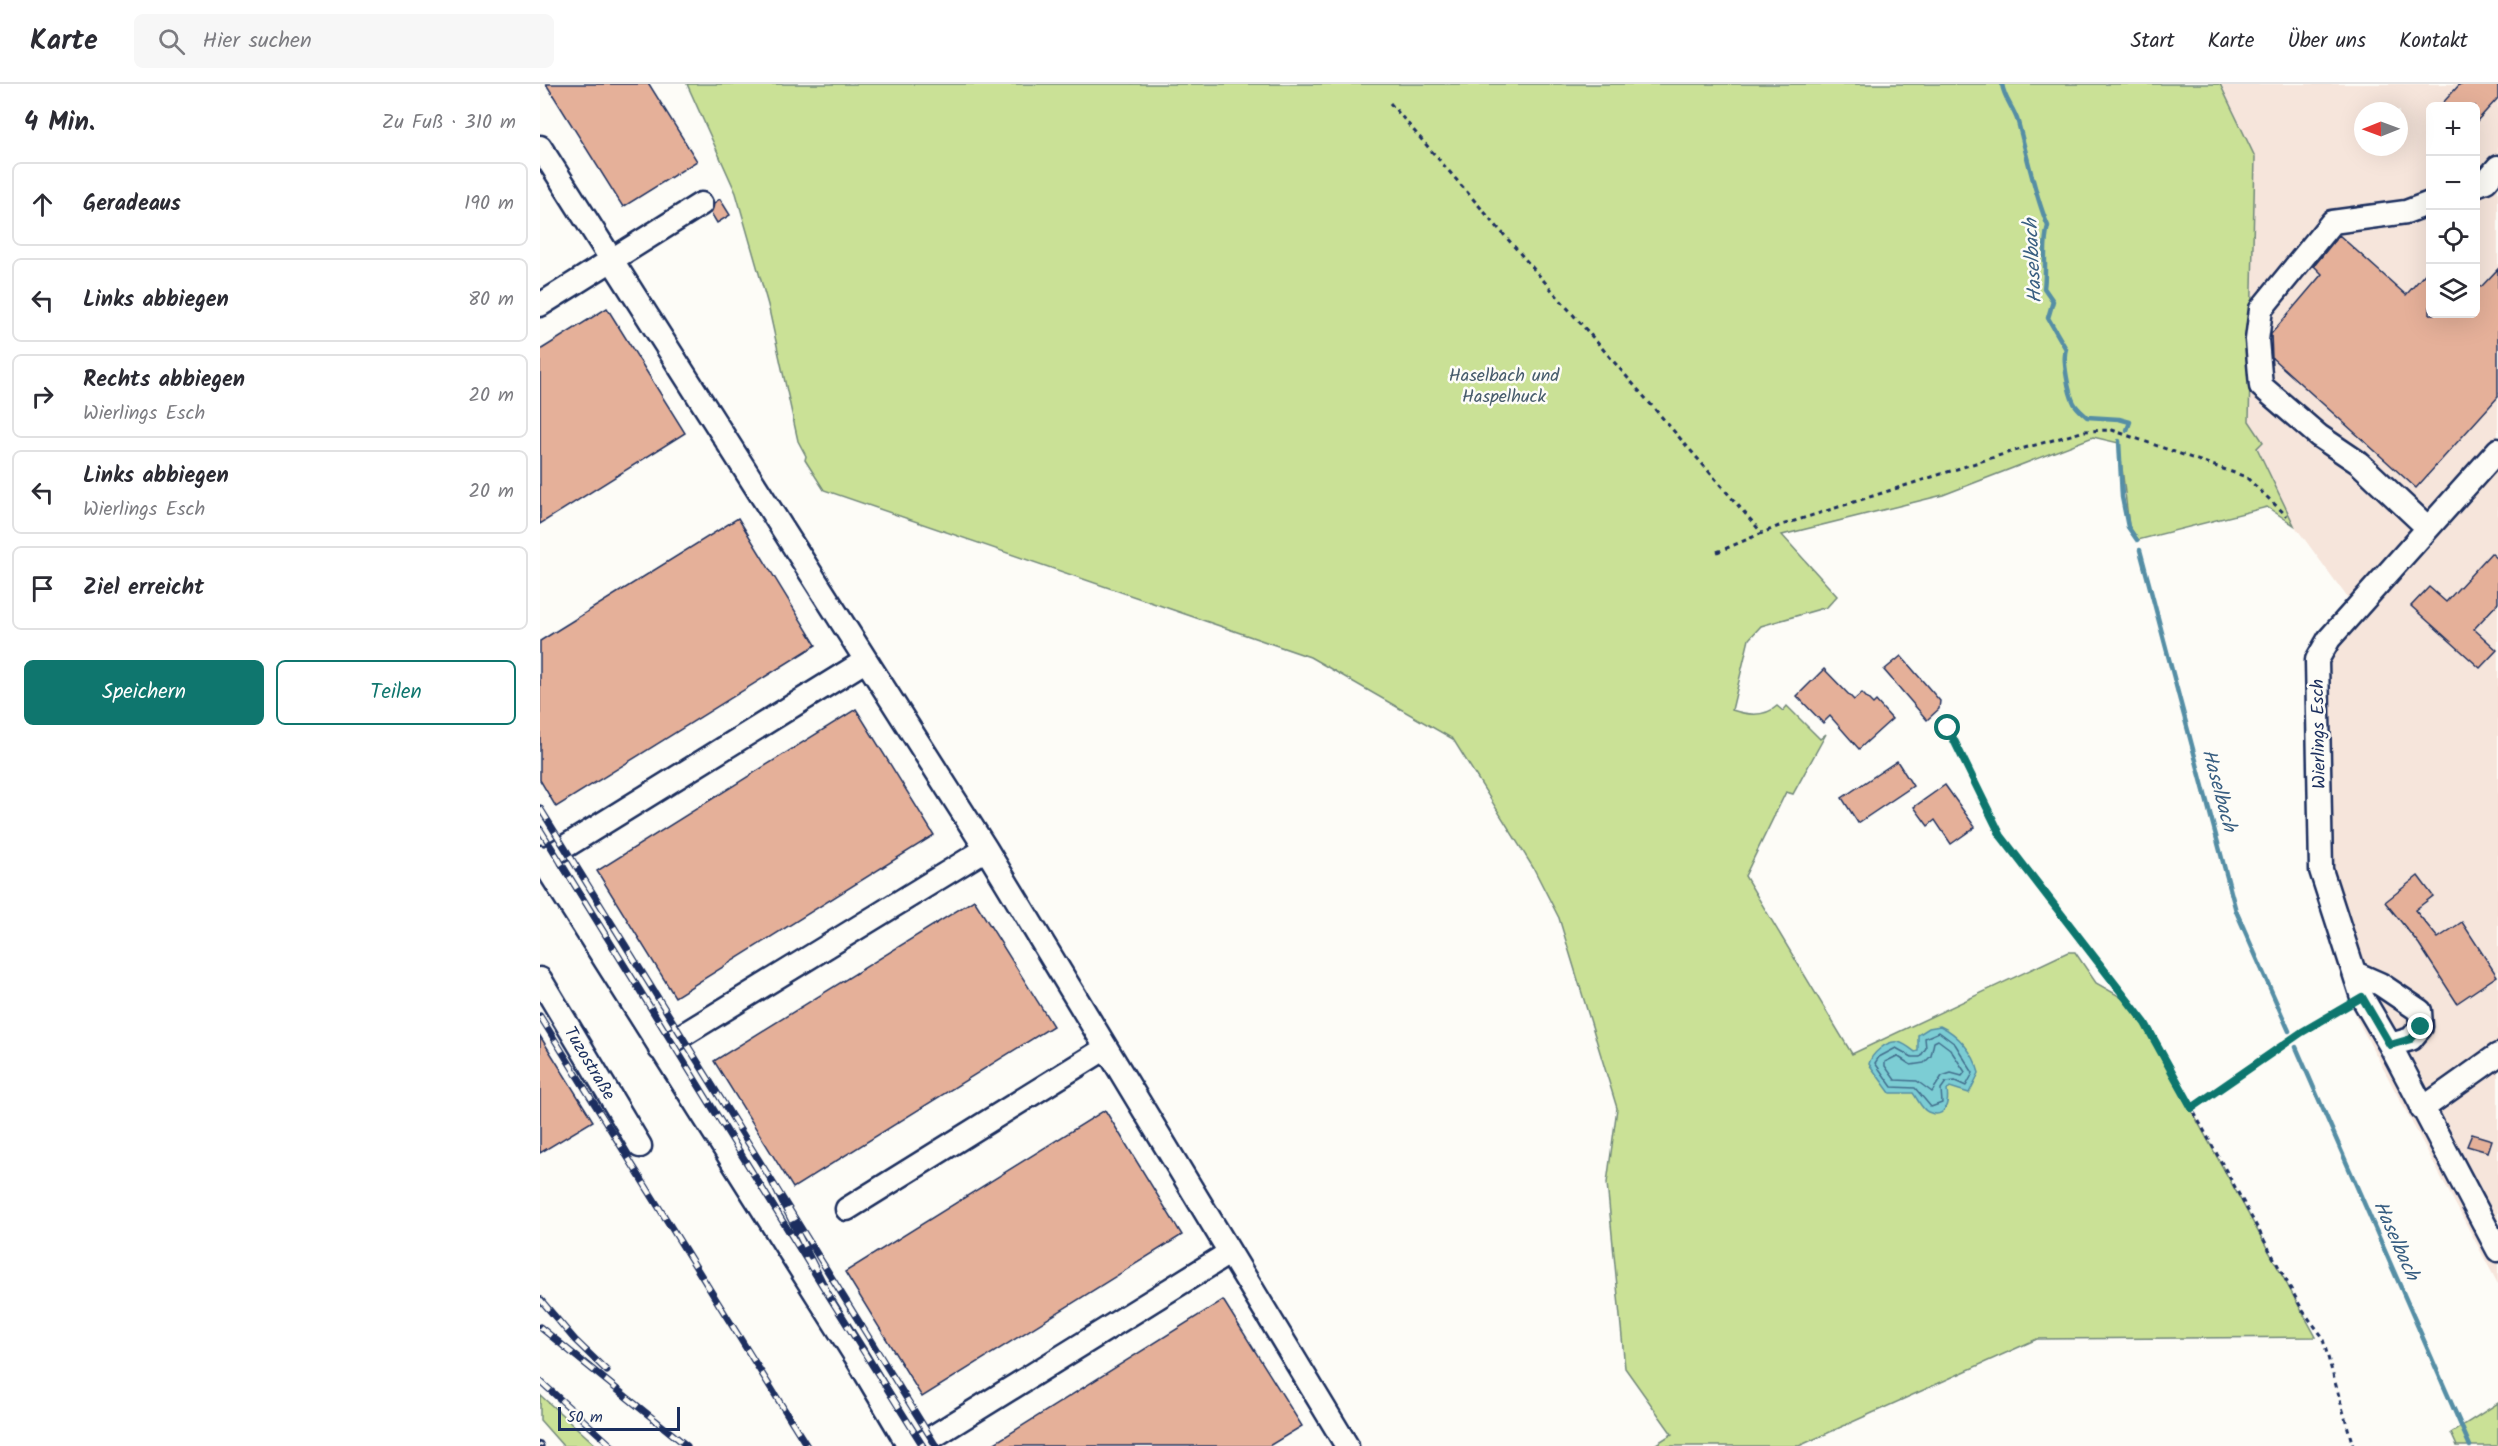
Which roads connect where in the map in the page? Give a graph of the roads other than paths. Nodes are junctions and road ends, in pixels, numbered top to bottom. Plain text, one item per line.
1 (540, 147) edge
2 (2498, 167) edge
3 (2480, 183) edge
4 (700, 204) dead end
5 (2426, 204) edge
6 (612, 261) junction
7 (540, 305) edge
8 (2498, 450) edge
9 (2428, 528) junction
10 (865, 661) junction
11 (986, 849) junction
12 (541, 859) edge
13 (2355, 973) junction
14 (540, 979) edge
15 (2390, 1045) junction
16 (1106, 1048) junction
17 (660, 1049) junction
18 (2498, 1055) edge
19 (2422, 1109) junction
20 (640, 1146) dead end
21 (847, 1209) dead end
22 (2498, 1250) edge
23 (1229, 1253) junction
24 (909, 1446) edge
25 (918, 1446) edge
26 (1347, 1446) edge

1 - 6 street
2 - 3 street
4 - 6 street
5 - 9 street
6 - 7 street
6 - 10 street
8 - 9 street, Wierlings Esch
9 - 13 street, Wierlings Esch
10 - 11 street
10 - 12 street
11 - 16 street
11 - 17 street
12 - 17 street
13 - 15 street, Wierlings Esch
13 - 15 street
14 - 20 street, Tuzostraße
15 - 19 street, Wierlings Esch
16 - 21 street
16 - 23 street
17 - 24 street
18 - 19 street
19 - 22 street, Wierlings Esch
23 - 25 street
23 - 26 street

